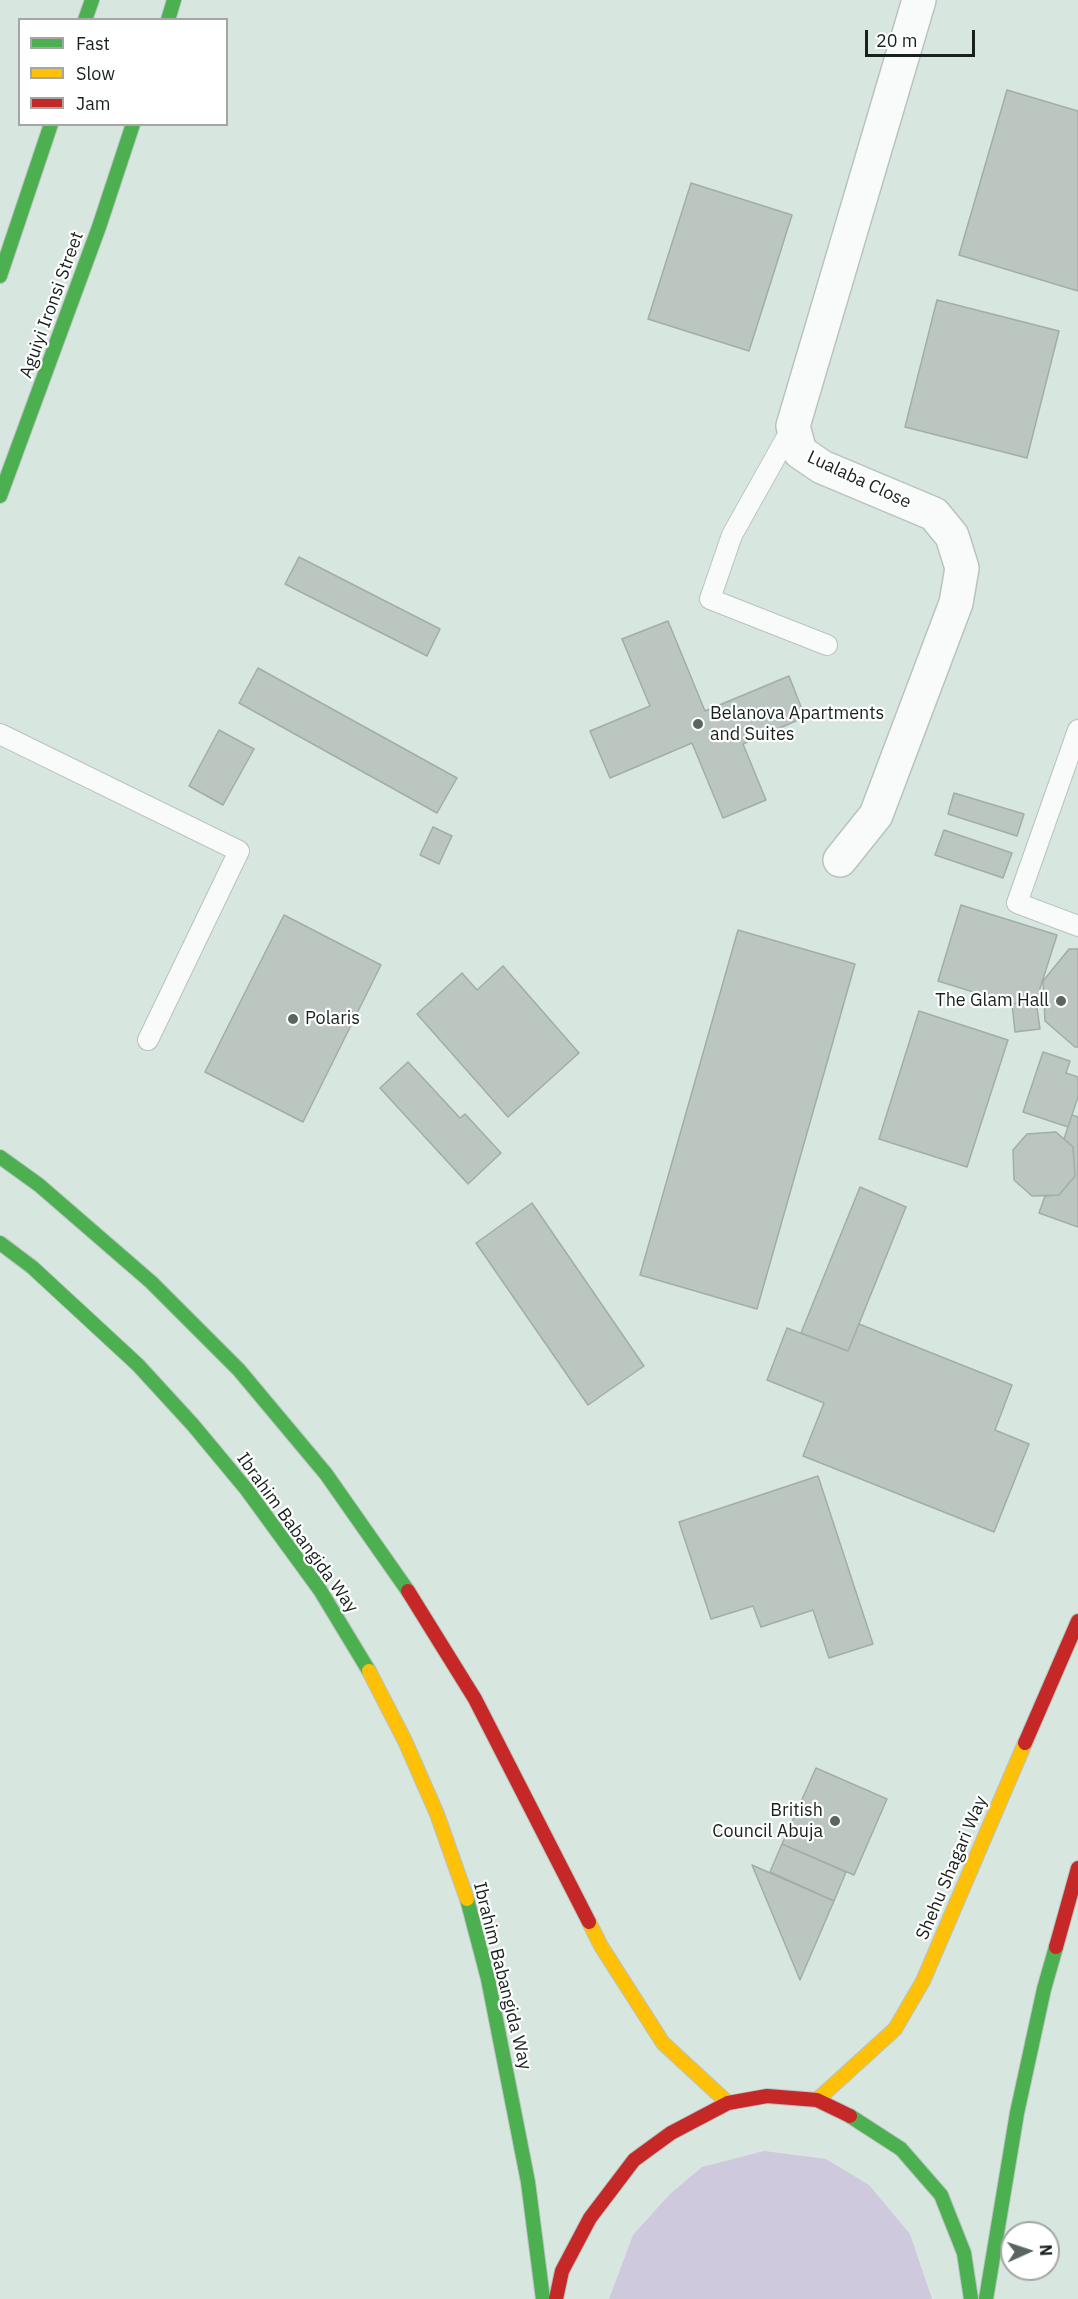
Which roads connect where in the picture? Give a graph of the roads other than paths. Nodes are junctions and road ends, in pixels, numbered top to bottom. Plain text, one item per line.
1 (92, 0) edge
2 (174, 0) edge
3 (919, 0) edge
4 (87, 18) edge
5 (169, 18) edge
6 (50, 126) edge
7 (132, 126) edge
8 (0, 276) edge
9 (793, 426) junction
10 (0, 496) edge
11 (827, 645) dead end
12 (1078, 730) edge
13 (0, 734) edge
14 (1071, 770) edge
15 (840, 860) dead end
16 (1078, 926) edge
17 (148, 1040) dead end
18 (0, 1157) edge
19 (0, 1243) edge
20 (1078, 1621) edge
21 (1078, 1868) edge
22 (817, 2100) junction
23 (728, 2103) junction
24 (543, 2299) edge
25 (556, 2299) edge
26 (971, 2299) edge
27 (986, 2299) edge

1 - 4 main road
2 - 5 main road
3 - 9 street
6 - 8 main road
7 - 10 main road, Aguiyi Ironsi Street
9 - 11 lane
9 - 15 street, Lualaba Close
12 - 14 lane
13 - 17 lane
14 - 16 lane
18 - 23 main road
19 - 24 main road, Ibrahim Babangida Way
20 - 22 main road, Shehu Shagari Way
21 - 27 main road
22 - 23 main road
22 - 26 main road
23 - 25 main road

